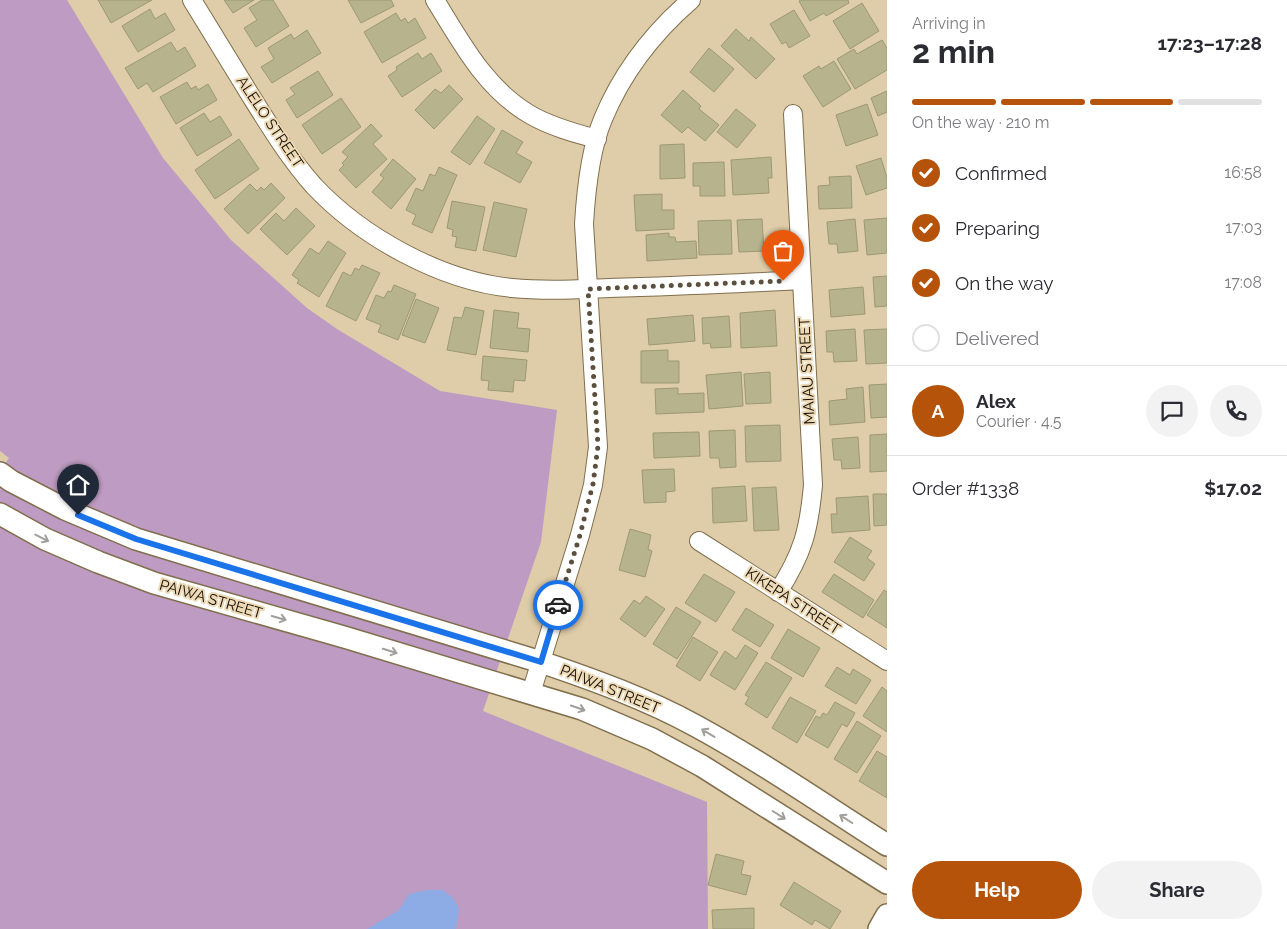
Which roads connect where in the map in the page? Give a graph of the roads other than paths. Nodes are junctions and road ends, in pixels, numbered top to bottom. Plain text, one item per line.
1 (192, 0) edge
2 (435, 0) edge
3 (691, 0) edge
4 (793, 114) dead end
5 (597, 139) junction
6 (802, 280) junction
7 (588, 289) junction
8 (4, 478) edge
9 (0, 514) edge
10 (700, 541) dead end
11 (778, 592) junction
12 (887, 661) edge
13 (541, 662) junction
14 (531, 693) junction
15 (887, 845) edge
16 (887, 883) edge
17 (887, 915) edge
18 (879, 929) edge

1 - 7 street, ALELO STREET
2 - 5 street
3 - 5 street
4 - 6 street, MAIAU STREET
5 - 7 street
6 - 7 street, ALELO STREET
6 - 11 street, MAIAU STREET
7 - 13 street
8 - 13 street, PAIWA STREET
9 -> 14 street, PAIWA STREET
10 - 11 street, KIKEPA STREET
11 - 12 street, KIKEPA STREET
13 - 14 street
15 -> 13 street, PAIWA STREET
14 -> 16 street, PAIWA STREET
17 - 18 street

